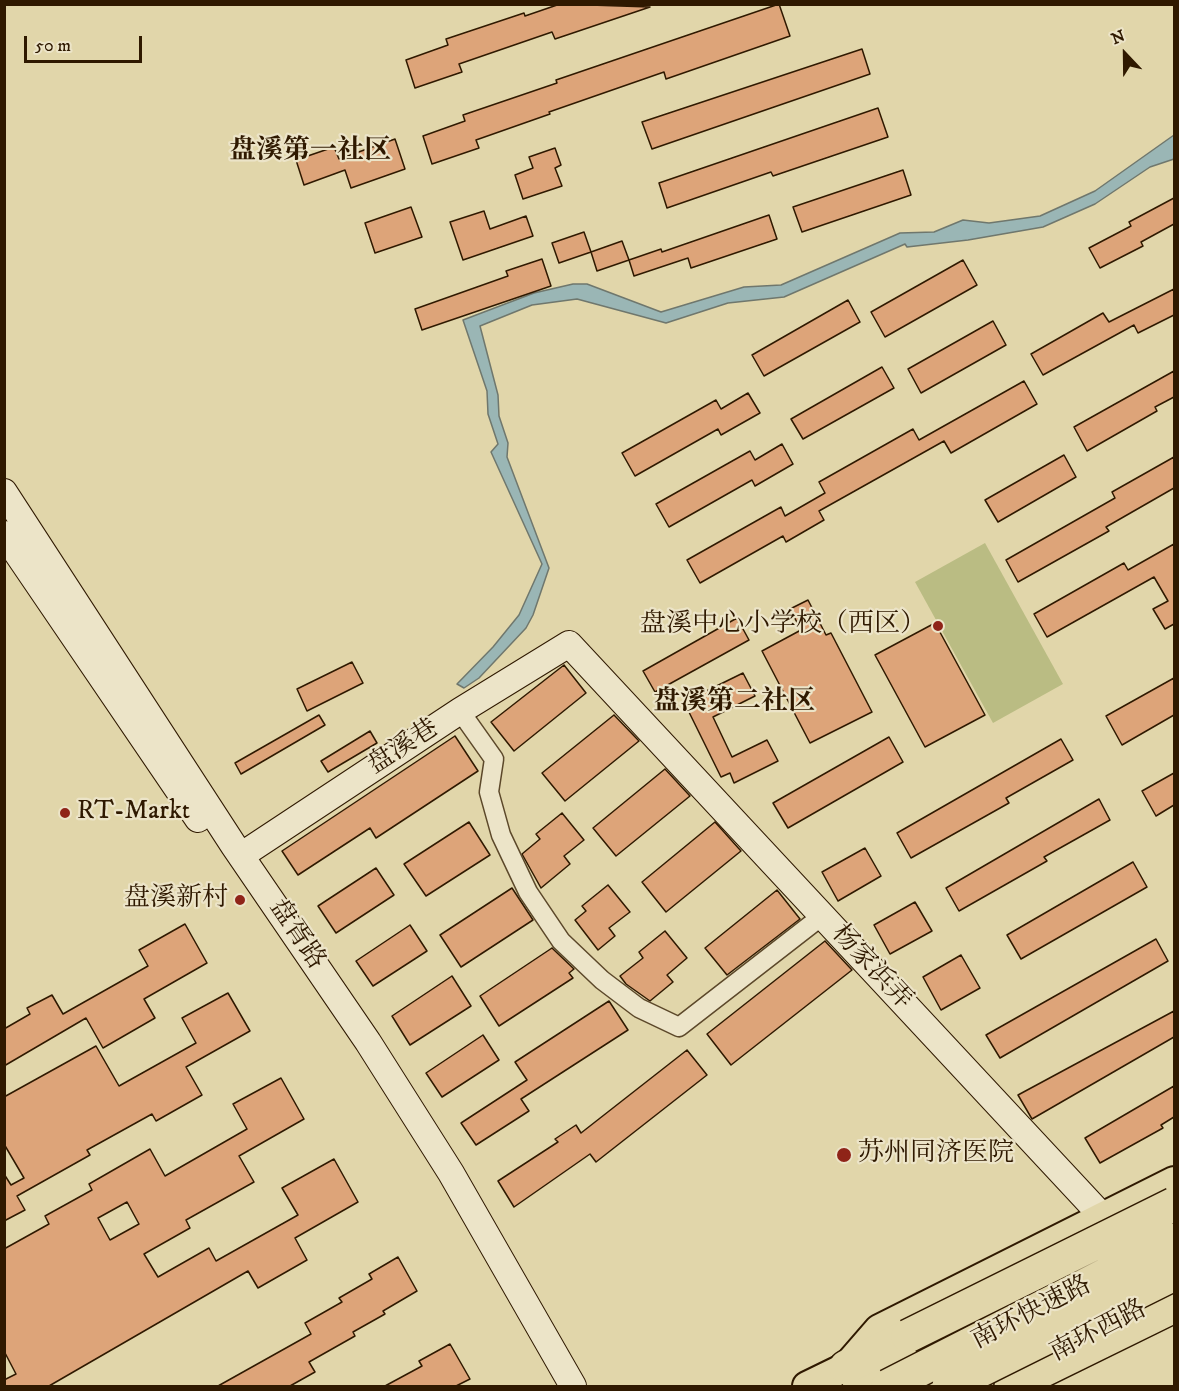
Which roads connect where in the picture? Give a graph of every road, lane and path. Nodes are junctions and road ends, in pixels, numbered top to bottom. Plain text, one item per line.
1 (4, 492) edge
2 (4, 534) edge
3 (569, 644) joint
4 (460, 711) junction
5 (242, 855) junction
6 (822, 916) junction
7 (1174, 1181) edge
8 (1174, 1204) edge
9 (1103, 1217) junction
10 (1174, 1222) edge
11 (1174, 1240) edge
12 (1130, 1245) junction
13 (1173, 1292) edge
14 (852, 1377) edge
15 (555, 1386) edge
16 (573, 1386) edge
17 (807, 1386) edge
18 (888, 1386) edge
19 (949, 1386) edge
20 (990, 1386) edge
21 (1011, 1386) edge

1 - 5 main road, 盘胥路
2 - 15 main road, 盘胥路
3 - 4 main road, 盘溪巷
3 - 6 main road, 杨家浜弄
4 - 5 main road, 盘溪巷
4 - 6 street
5 - 16 main road, 盘胥路
6 - 9 main road, 杨家浜弄
7 - 9 main road
8 - 14 highway, bridge
9 - 12 main road, 杨家浜弄
9 - 14 main road
10 - 12 main road
11 - 18 highway, 南环快速路, bridge
12 - 13 main road, 杨家浜弄
12 - 14 main road
13 - 19 highway, 南环快速路, bridge
13 - 20 main road, 南环西路
13 - 21 highway
14 - 17 main road

